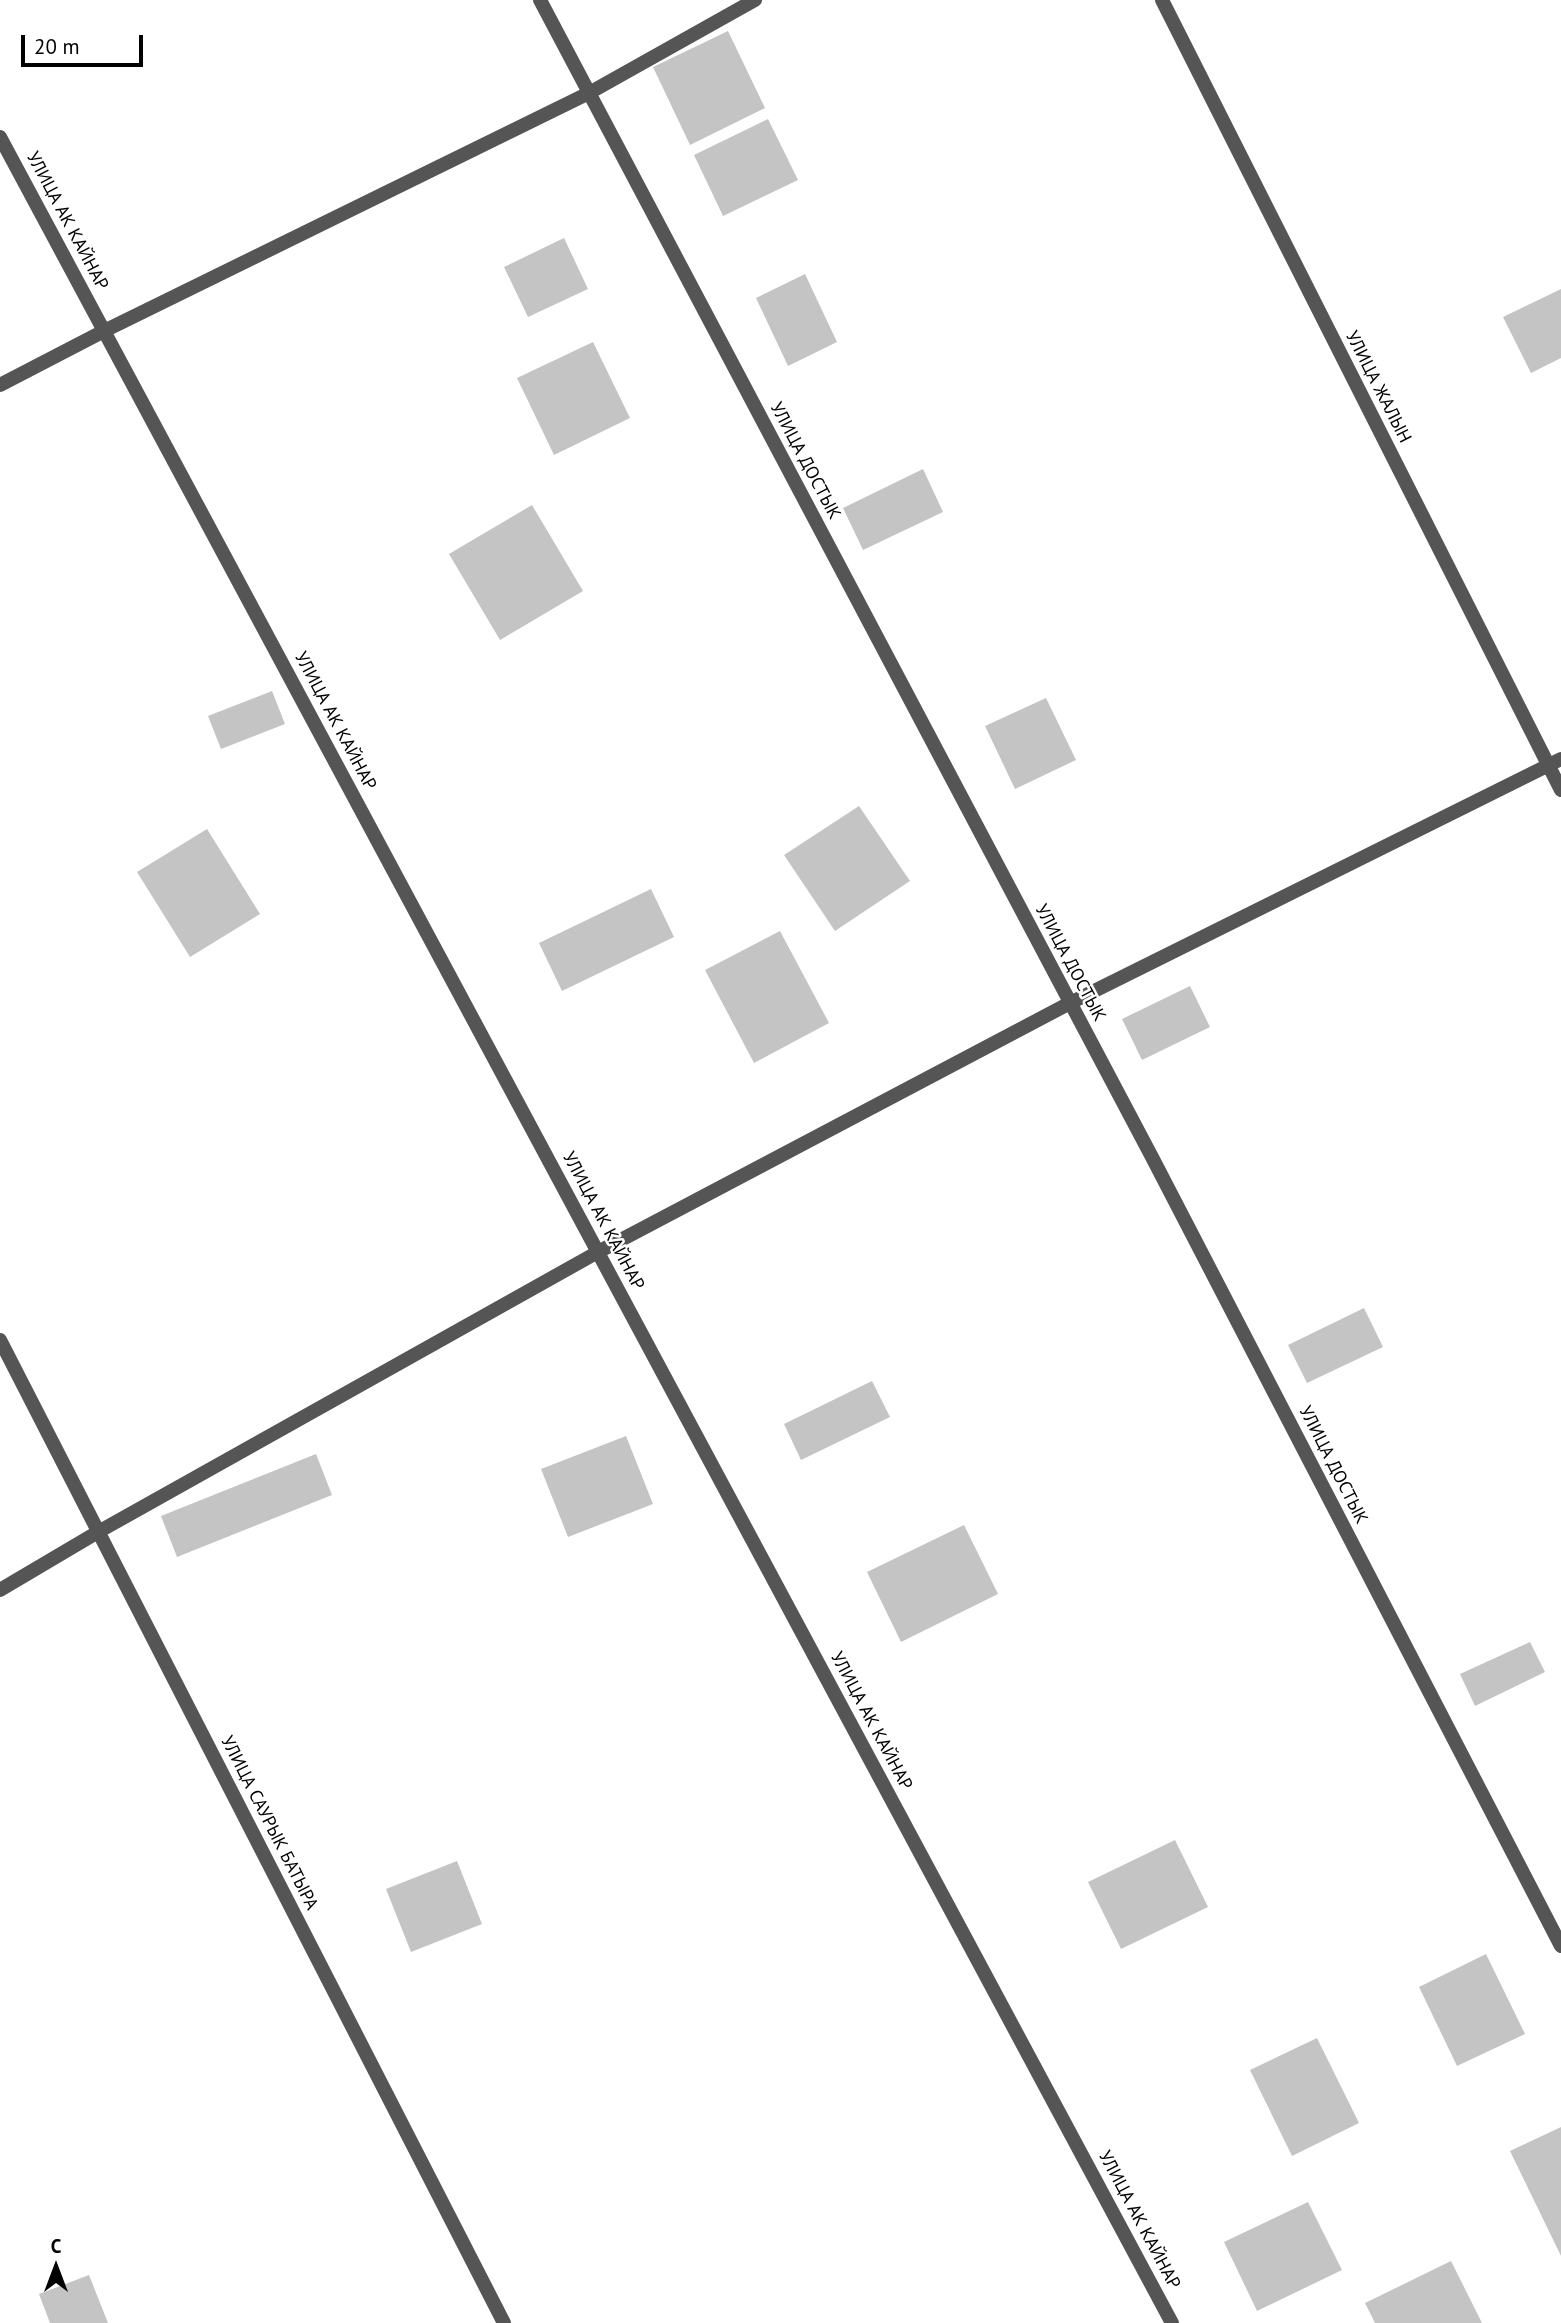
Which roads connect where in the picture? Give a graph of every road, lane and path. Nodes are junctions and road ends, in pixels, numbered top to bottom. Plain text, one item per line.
1 (540, 0) edge
2 (755, 0) edge
3 (1162, 0) edge
4 (589, 93) junction
5 (0, 137) edge
6 (104, 331) junction
7 (0, 385) edge
8 (1554, 763) edge
9 (1561, 790) edge
10 (1070, 1003) junction
11 (598, 1252) junction
12 (0, 1340) edge
13 (98, 1532) junction
14 (0, 1590) edge
15 (1561, 1946) edge
16 (504, 2323) edge
17 (1172, 2323) edge

1 - 4 street, УЛИЦА ДОСТЫК
2 - 4 street
3 - 8 street, УЛИЦА ЖАЛЫН
4 - 6 street
4 - 10 street, УЛИЦА ДОСТЫК
5 - 6 street, УЛИЦА АК КАЙНАР
6 - 7 street
6 - 11 street, УЛИЦА АК КАЙНАР
8 - 9 street, УЛИЦА ЖАЛЫН
8 - 10 street
10 - 11 street
10 - 15 street, УЛИЦА ДОСТЫК
11 - 13 street
11 - 17 street, УЛИЦА АК КАЙНАР
12 - 13 street, УЛИЦА САУРЫК БАТЫРА
13 - 14 street
13 - 16 street, УЛИЦА САУРЫК БАТЫРА

